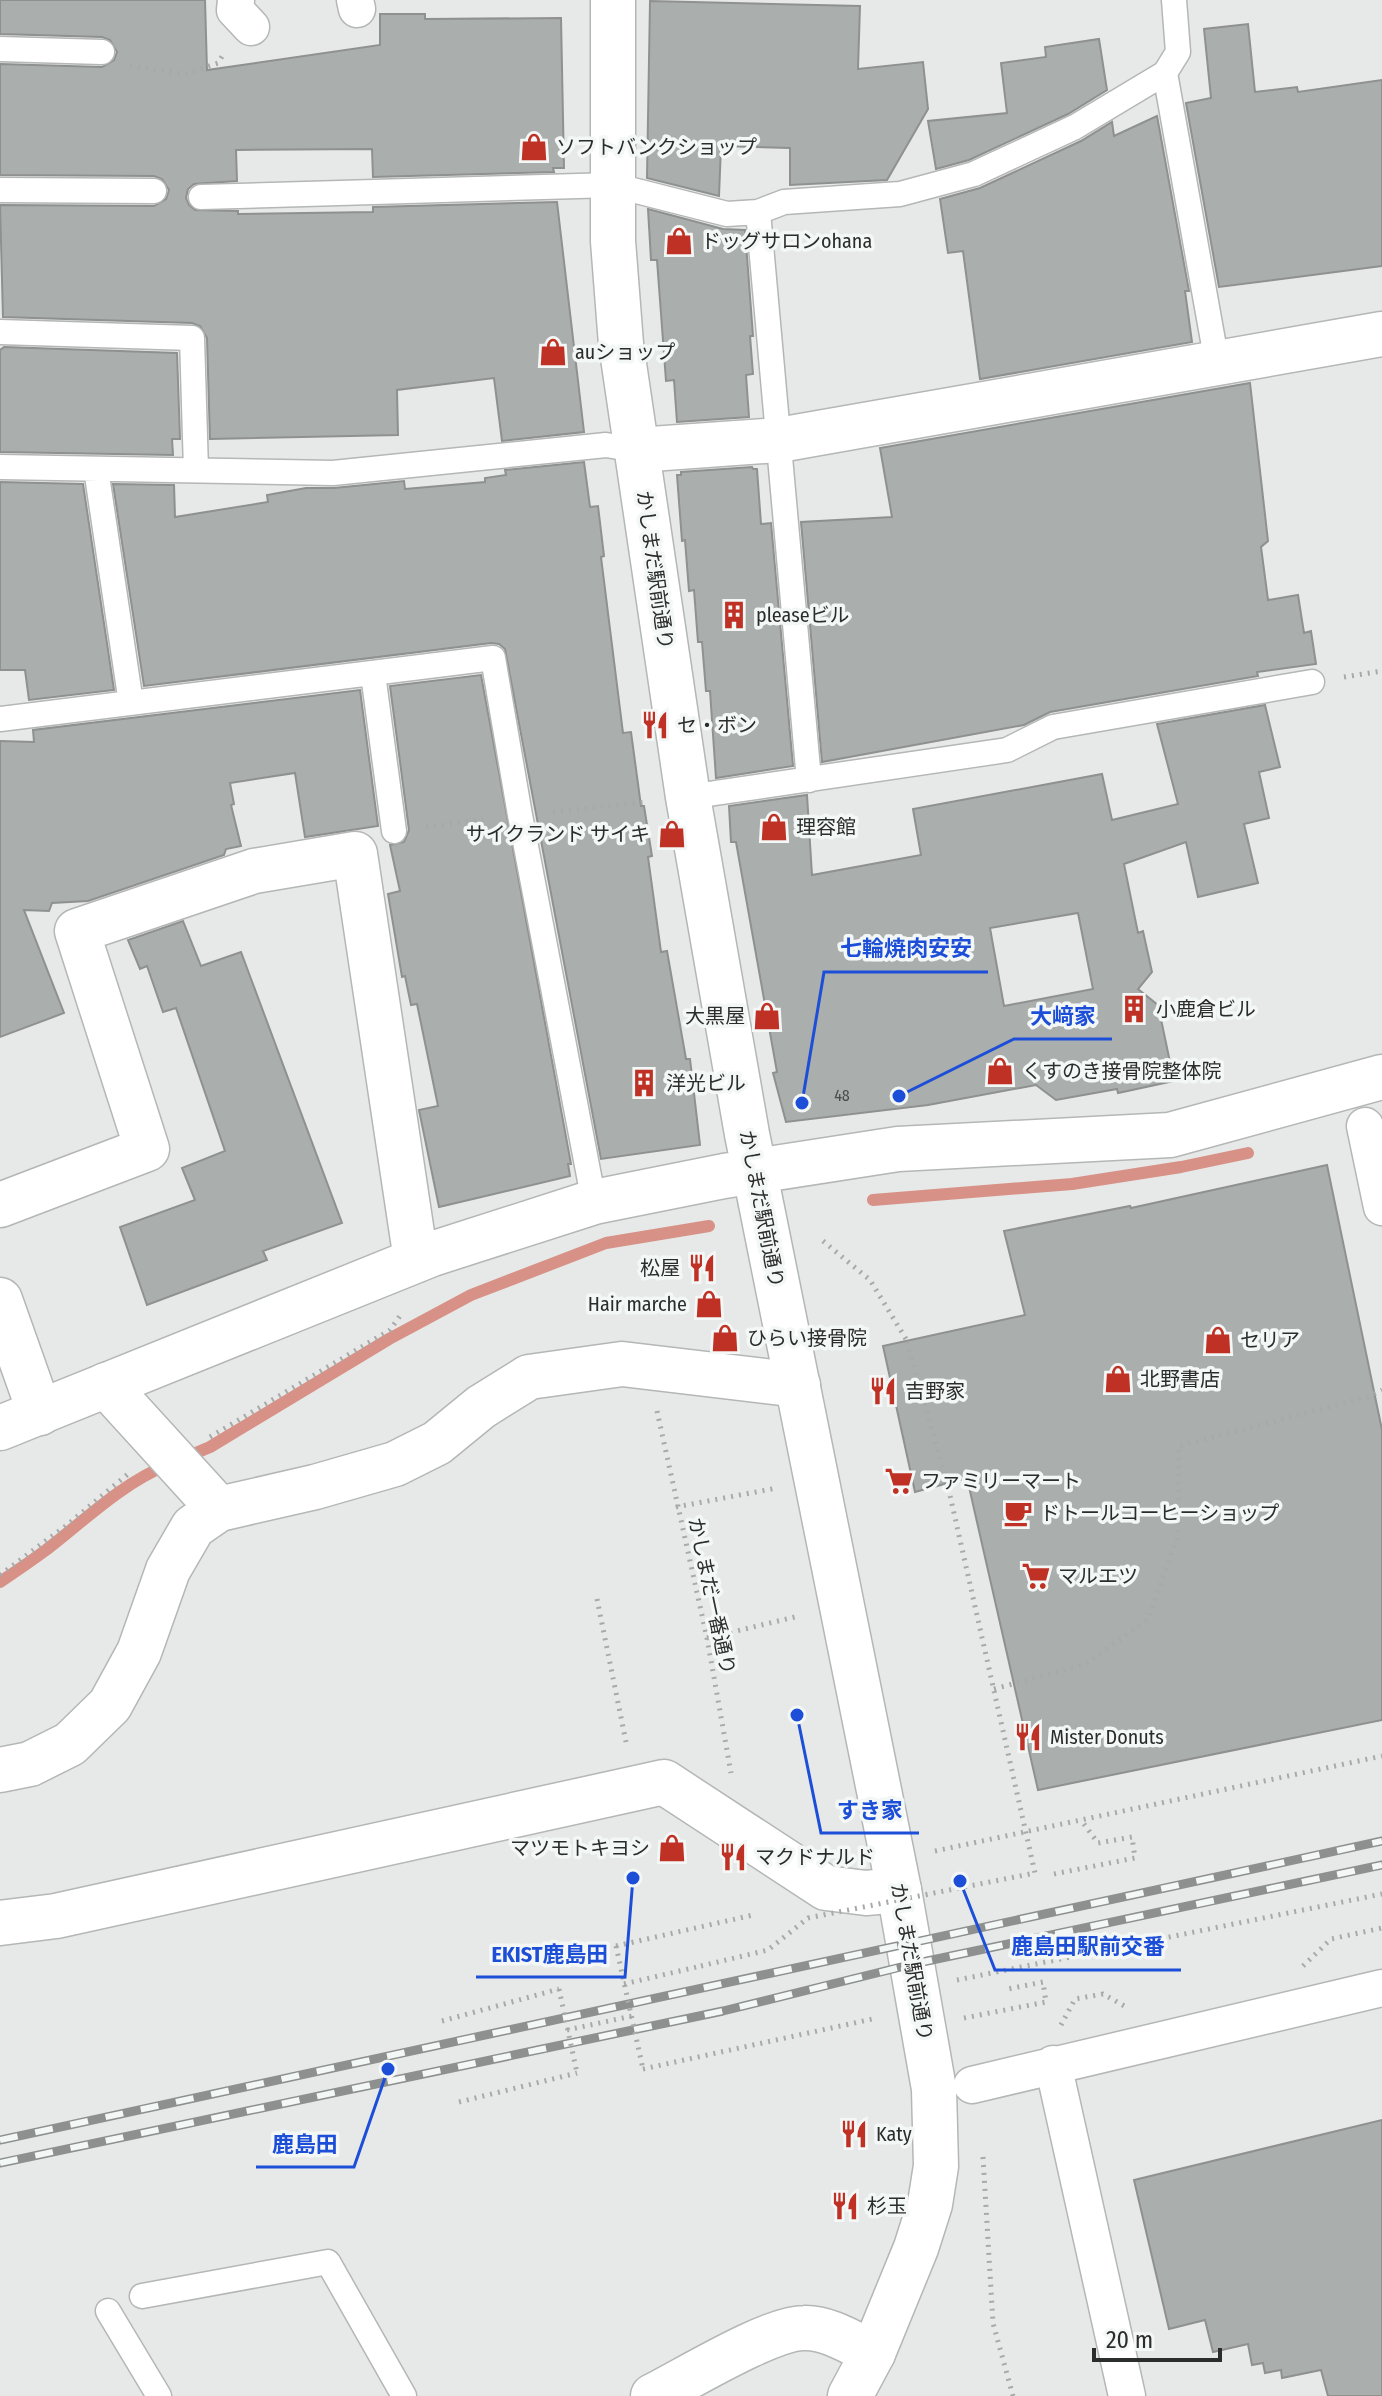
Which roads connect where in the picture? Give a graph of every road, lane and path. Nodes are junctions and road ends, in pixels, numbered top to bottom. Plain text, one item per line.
1 (613, 0) edge
2 (1174, 0) edge
3 (244, 15) edge
4 (0, 49) edge
5 (102, 52) joint
6 (1165, 73) junction
7 (613, 185) junction
8 (0, 190) edge
9 (154, 191) dead end
10 (201, 197) dead end
11 (758, 212) junction
12 (0, 332) edge
13 (1382, 334) edge
14 (1217, 363) junction
15 (779, 440) junction
16 (637, 450) junction
17 (0, 467) edge
18 (96, 469) junction
19 (196, 470) junction
20 (373, 674) junction
21 (1312, 682) dead end
22 (131, 703) junction
23 (0, 719) edge
24 (809, 780) junction
25 (688, 797) junction
26 (520, 815) junction
27 (394, 831) joint
28 (1382, 1077) edge
29 (1365, 1126) dead end
30 (755, 1171) junction
31 (594, 1202) junction
32 (0, 1205) edge
33 (1382, 1207) edge
34 (823, 1241) dead end
35 (416, 1260) junction
36 (0, 1300) edge
37 (648, 1367) junction
38 (106, 1385) junction
39 (798, 1385) junction
40 (1382, 1390) edge
41 (40, 1413) junction
42 (0, 1428) edge
43 (782, 1487) dead end
44 (676, 1507) junction
45 (219, 1509) junction
46 (597, 1599) dead end
47 (807, 1614) dead end
48 (707, 1638) junction
49 (994, 1689) junction
50 (1382, 1756) edge
51 (0, 1770) edge
52 (635, 1787) junction
53 (1081, 1820) junction
54 (740, 1834) junction
55 (933, 1851) dead end
56 (1054, 1874) dead end
57 (899, 1890) junction
58 (1382, 1894) edge
59 (753, 1915) dead end
60 (0, 1923) edge
61 (1381, 1928) edge
62 (1382, 1937) edge
63 (944, 1983) dead end
64 (624, 1984) junction
65 (1382, 1988) edge
66 (1008, 1989) dead end
67 (891, 2014) dead end
68 (632, 2016) junction
69 (955, 2020) dead end
70 (442, 2021) dead end
71 (567, 2030) junction
72 (1053, 2064) junction
73 (972, 2085) dead end
74 (459, 2102) dead end
75 (983, 2157) dead end
76 (142, 2296) dead end
77 (108, 2311) dead end
78 (873, 2353) junction
79 (159, 2396) edge
80 (404, 2396) edge
81 (653, 2396) edge
82 (850, 2396) edge
83 (1013, 2396) edge
84 (1127, 2396) edge

1 - 7 street, かしまだ駅前通り
2 - 6 lane
3 - 5 path
4 - 5 lane
6 - 11 lane
6 - 14 lane
7 - 10 lane
7 - 11 lane
7 - 16 street, かしまだ駅前通り
8 - 9 lane
11 - 15 lane
12 - 19 lane
13 - 14 street
14 - 15 street
15 - 16 street
15 - 24 lane
16 - 19 lane
16 - 25 street, かしまだ駅前通り
17 - 18 lane
18 - 19 lane
18 - 22 lane
20 - 22 lane
20 - 26 lane
20 - 27 lane
21 - 24 lane
22 - 23 lane
24 - 25 lane
25 - 26 path
25 - 30 street, かしまだ駅前通り
26 - 27 path
26 - 31 lane
28 - 30 street
29 - 33 street
30 - 31 street
30 - 39 street, かしまだ駅前通り
31 - 35 street
32 - 35 street
34 - 49 path, bridge
35 - 38 street
36 - 41 street
37 - 39 street
37 - 44 path, かしまだ一番通り
37 - 45 street
38 - 41 street
38 - 45 street
39 - 57 street, かしまだ駅前通り
40 - 49 path
41 - 42 street
43 - 44 path
44 - 48 path, かしまだ一番通り
45 - 51 street
46 - 52 path
47 - 48 path
48 - 54 path, かしまだ一番通り
49 - 64 path, bridge
50 - 53 path
52 - 54 street
52 - 60 street
53 - 55 path
53 - 56 path
54 - 57 street
57 - 78 street, かしまだ駅前通り
58 - 63 path
59 - 64 path, bridge
61 - 62 path
64 - 68 path, bridge
65 - 72 street
66 - 69 path
67 - 68 path, bridge
68 - 71 path
70 - 71 path, bridge
71 - 74 path, bridge
72 - 73 street
72 - 84 street
75 - 83 path
76 - 80 lane
77 - 79 lane
78 - 81 street
78 - 82 street, かしまだ駅前通り

